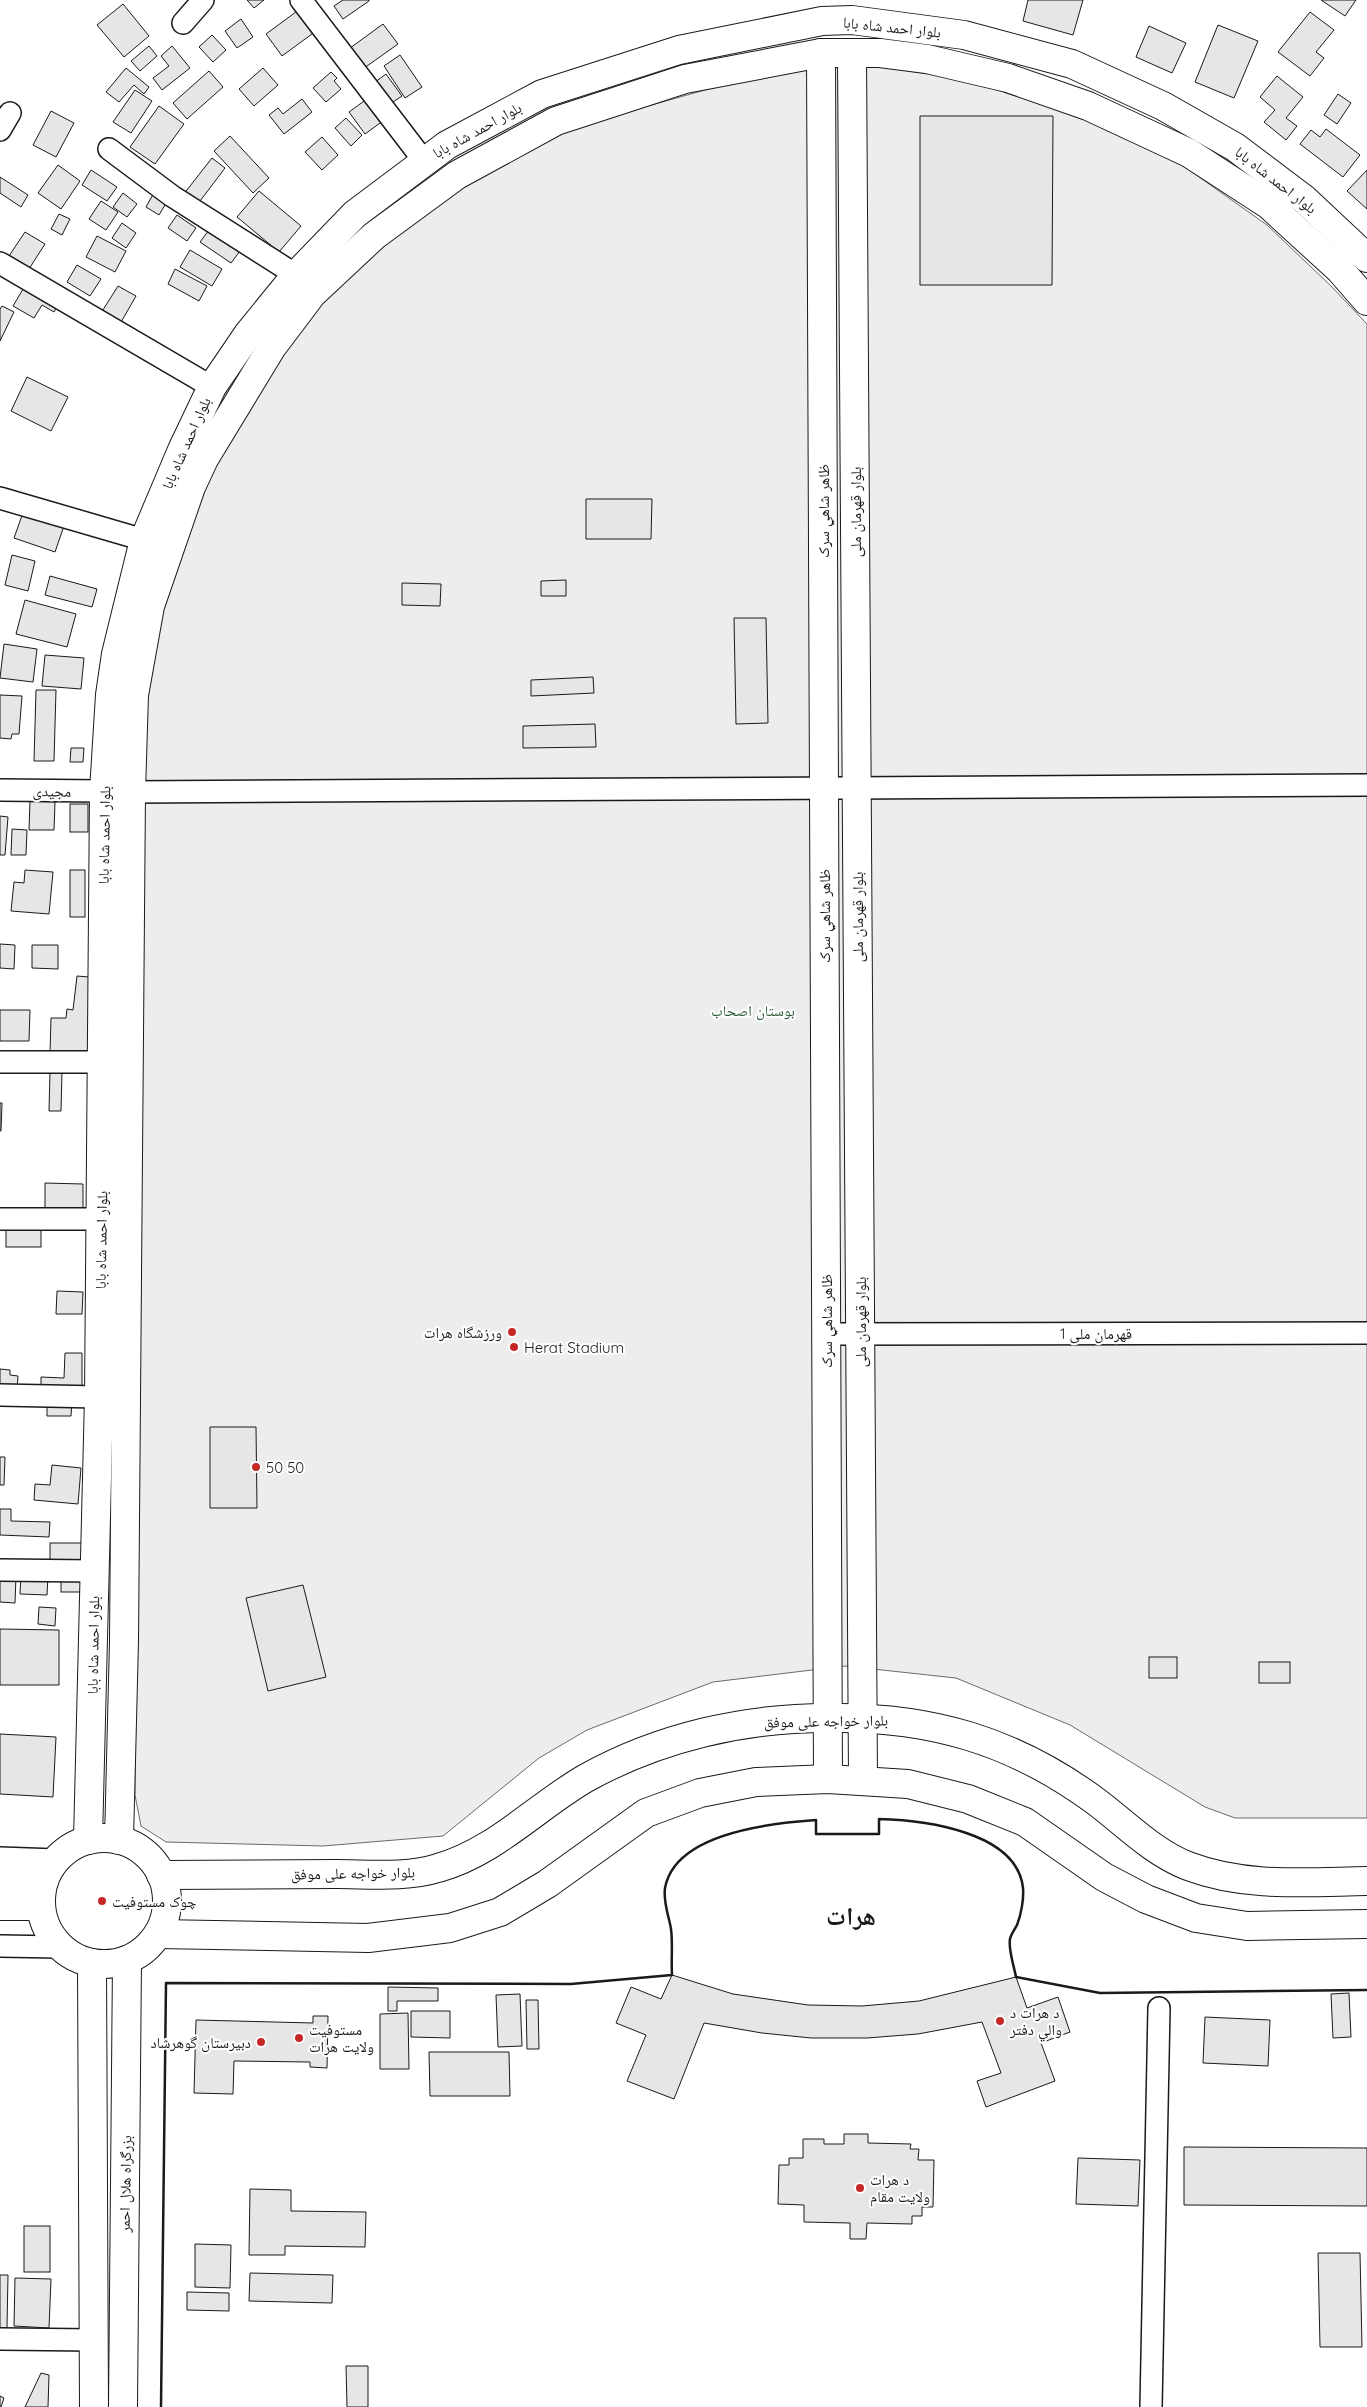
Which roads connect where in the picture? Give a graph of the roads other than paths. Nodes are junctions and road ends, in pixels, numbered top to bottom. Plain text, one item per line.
1 (203, 0) edge
2 (301, 0) edge
3 (822, 10) edge
4 (852, 10) edge
5 (183, 23) dead end
6 (821, 53) junction
7 (852, 54) junction
8 (109, 149) dead end
9 (424, 160) junction
10 (1367, 258) edge
11 (0, 263) edge
12 (296, 275) junction
13 (1367, 301) edge
14 (212, 387) junction
15 (0, 498) edge
16 (144, 540) junction
17 (1367, 785) edge
18 (824, 788) junction
19 (857, 788) junction
20 (0, 790) edge
21 (117, 792) junction
22 (0, 1062) edge
23 (102, 1062) junction
24 (0, 1219) edge
25 (102, 1219) junction
26 (1367, 1333) edge
27 (826, 1334) junction
28 (860, 1334) junction
29 (0, 1394) edge
30 (99, 1398) junction
31 (0, 1570) edge
32 (94, 1571) junction
33 (828, 1718) junction
34 (862, 1718) junction
35 (828, 1779) junction
36 (863, 1779) junction
37 (88, 1840) junction
38 (120, 1840) junction
39 (0, 1858) edge
40 (161, 1875) junction
41 (0, 1881) edge
42 (1367, 1881) edge
43 (47, 1882) junction
44 (0, 1906) edge
45 (1367, 1924) edge
46 (158, 1934) junction
47 (0, 1946) edge
48 (60, 1947) junction
49 (127, 1960) junction
50 (92, 1963) junction
51 (1159, 2008) dead end
52 (0, 2339) edge
53 (94, 2340) junction
54 (94, 2407) edge
55 (123, 2407) edge
56 (1151, 2407) edge

1 - 5 street
2 - 9 street
3 - 4 main road, بلوار احمد شاه بابا
3 - 6 main road
3 - 9 main road, بلوار احمد شاه بابا
4 - 7 main road
4 - 10 main road, بلوار احمد شاه بابا
6 - 7 main road, بلوار احمد شاه بابا
6 - 18 main road, ظاهر شاهي سړک
6 - 21 main road, بلوار احمد شاه بابا
7 - 13 main road, بلوار احمد شاه بابا
7 - 19 main road, بلوار قهرمان ملی
8 - 12 street
9 - 12 main road, بلوار احمد شاه بابا
11 - 14 street
12 - 14 main road, بلوار احمد شاه بابا
14 - 16 main road, بلوار احمد شاه بابا
15 - 16 street
16 - 21 main road, بلوار احمد شاه بابا
17 - 19 street, مجیدی
18 - 19 street, مجیدی
18 - 21 street, مجیدی
18 - 27 main road, ظاهر شاهي سړک
19 - 28 main road, بلوار قهرمان ملی
20 - 21 street, مجیدی
21 - 23 main road, بلوار احمد شاه بابا
21 - 38 main road, بلوار احمد شاه بابا
22 - 23 street
23 - 25 main road, بلوار احمد شاه بابا
24 - 25 street
25 - 30 main road, بلوار احمد شاه بابا
26 - 28 street, قهرمان ملی 1
27 - 28 street, قهرمان ملی 1
27 - 33 main road, ظاهر شاهي سړک
28 - 34 main road, بلوار قهرمان ملی
29 - 30 street
30 - 32 main road, بلوار احمد شاه بابا
31 - 32 street
32 - 37 main road, بلوار احمد شاه بابا
33 - 34 main road, بلوار خواجه علی موفق
33 - 35 main road, ظاهر شاهي سړک
33 - 40 main road, بلوار خواجه علی موفق
34 - 36 main road, بلوار قهرمان ملی
34 - 42 main road, بلوار خواجه علی موفق
35 - 36 main road
35 - 46 main road
36 - 45 main road
37 - 38 main road
37 - 43 main road
38 - 40 main road
39 - 43 street
40 - 46 main road
41 - 43 main road
43 - 44 main road
43 - 48 main road
46 - 49 main road
47 - 48 street
48 - 50 main road
49 - 50 main road
49 - 55 main road, بزرگراه هلال احمر
50 - 53 main road, بزرگراه هلال احمر
51 - 56 street
52 - 53 street
53 - 54 main road, بزرگراه هلال احمر

